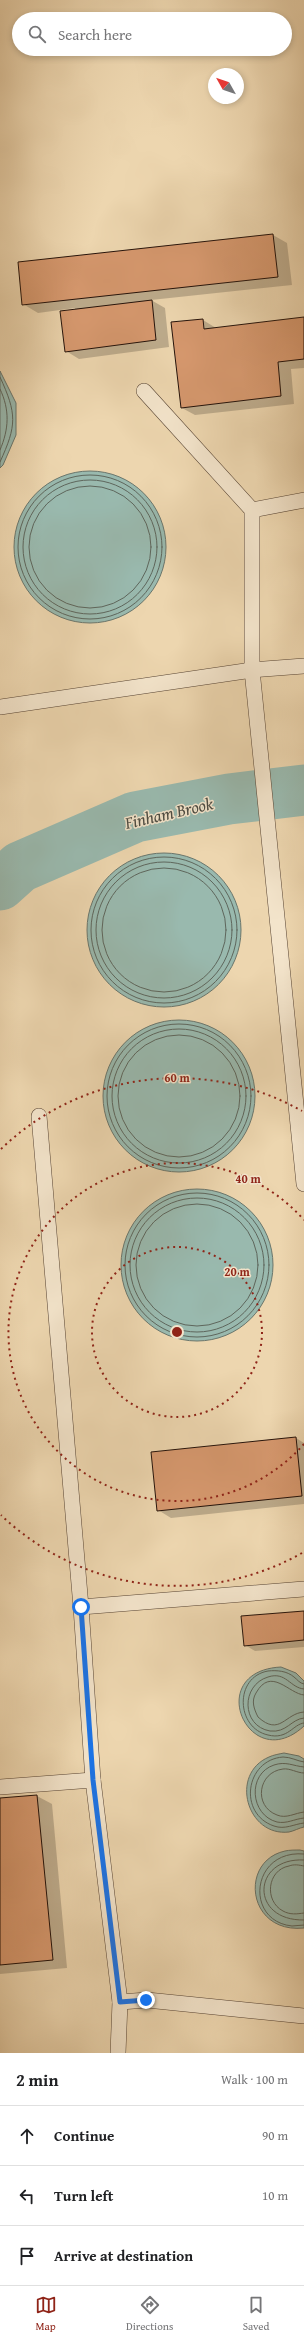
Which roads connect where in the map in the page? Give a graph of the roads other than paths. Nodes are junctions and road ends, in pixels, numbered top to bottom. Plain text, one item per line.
1 (144, 391) dead end
2 (304, 500) edge
3 (252, 510) junction
4 (304, 666) edge
5 (252, 670) junction
6 (0, 707) edge
7 (39, 1116) dead end
8 (304, 1184) edge
9 (304, 1589) edge
10 (81, 1607) junction
11 (93, 1780) junction
12 (0, 1787) edge
13 (120, 2002) junction
14 (304, 2016) edge
15 (118, 2053) edge

1 - 3 lane
2 - 3 lane
3 - 5 lane
4 - 5 lane
5 - 6 lane
5 - 8 lane
7 - 10 lane
9 - 10 lane
10 - 11 lane
11 - 12 lane
11 - 13 lane
13 - 14 lane
13 - 15 lane

